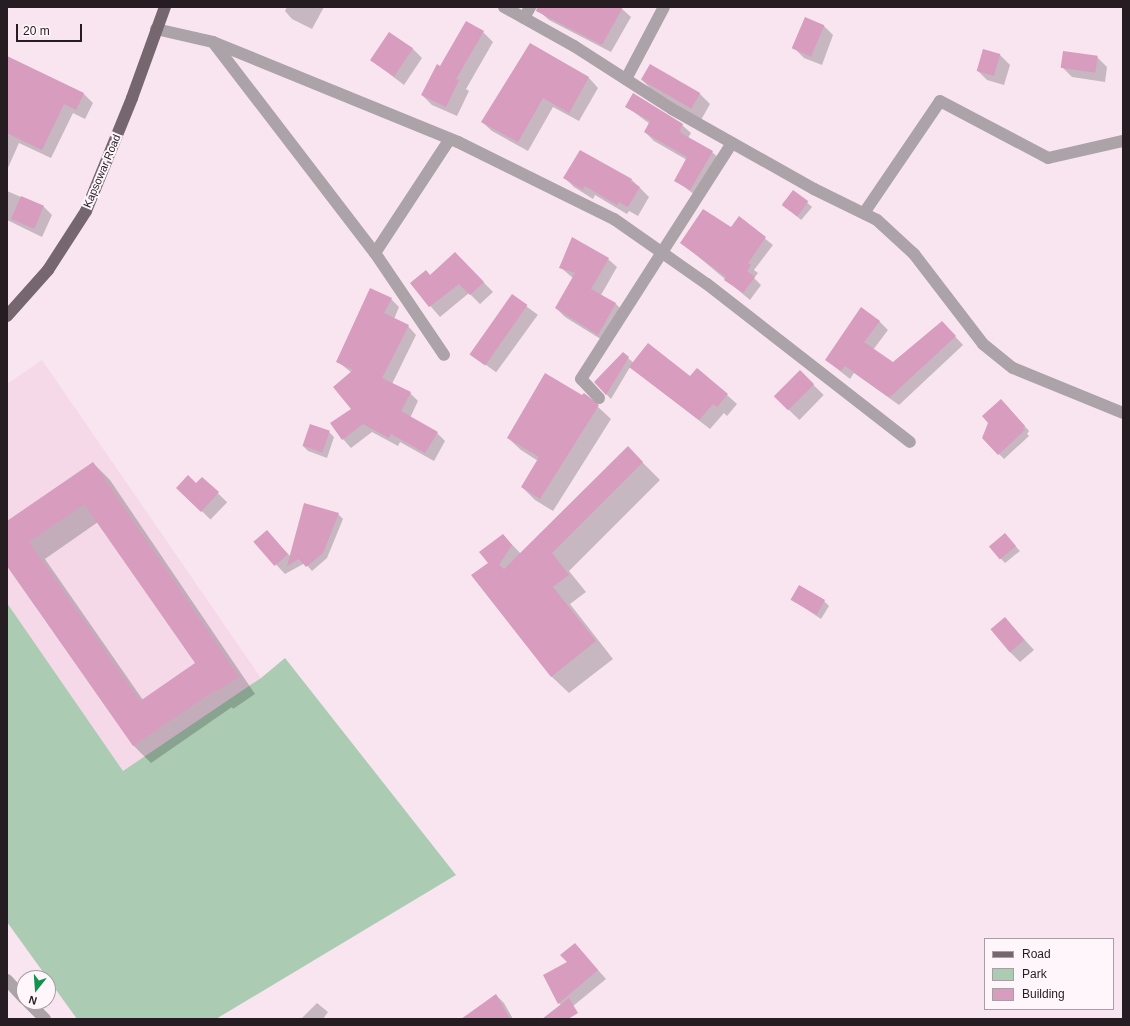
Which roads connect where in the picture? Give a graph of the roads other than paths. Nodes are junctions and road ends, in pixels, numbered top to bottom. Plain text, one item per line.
1 (165, 7) edge
2 (504, 7) edge
3 (530, 7) edge
4 (664, 7) edge
5 (524, 18) junction
6 (156, 29) junction
7 (213, 42) junction
8 (626, 79) junction
9 (450, 139) junction
10 (1123, 140) edge
11 (732, 143) junction
12 (864, 213) junction
13 (662, 252) junction
14 (375, 253) junction
15 (7, 316) edge
16 (444, 355) dead end
17 (599, 398) dead end
18 (1123, 413) edge
19 (910, 442) dead end
20 (7, 980) edge
21 (16, 990) edge
22 (36, 1010) edge
23 (45, 1019) edge

1 - 6 main road, Kapsowar Road
2 - 5 street
3 - 5 street
4 - 8 street
5 - 8 street
6 - 7 street
6 - 15 main road, Kapsowar Road
7 - 9 street
7 - 14 street
8 - 11 street
9 - 13 street
9 - 14 street
10 - 12 street
11 - 12 street
11 - 13 street
12 - 18 street
13 - 17 street
13 - 19 street
14 - 16 street
20 - 21 street
22 - 23 street

